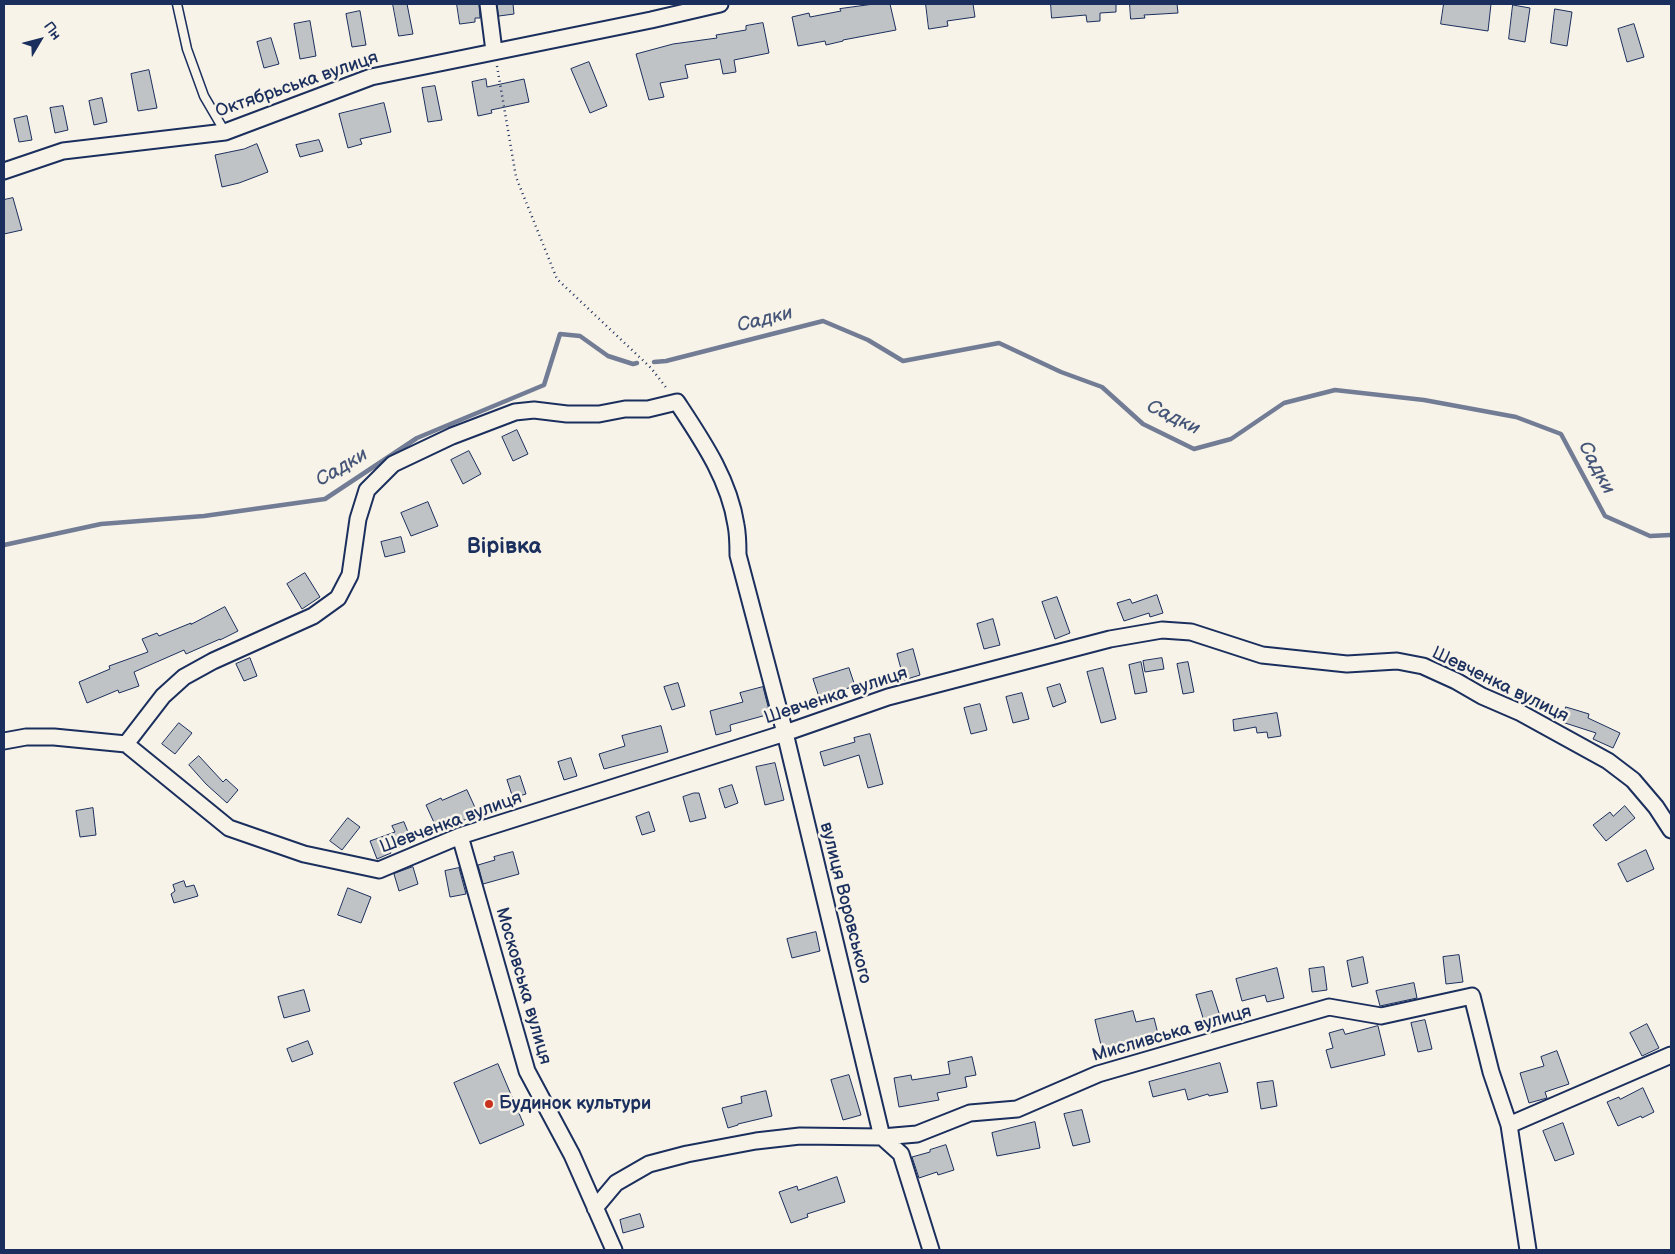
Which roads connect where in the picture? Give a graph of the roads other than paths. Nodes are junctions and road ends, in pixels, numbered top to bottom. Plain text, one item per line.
1 (177, 4) edge
2 (488, 4) edge
3 (720, 4) edge
4 (494, 51) junction
5 (225, 132) junction
6 (4, 171) edge
7 (785, 733) junction
8 (4, 741) edge
9 (126, 744) junction
10 (1671, 830) edge
11 (460, 836) junction
12 (1671, 1055) edge
13 (1509, 1125) junction
14 (917, 1134) junction
15 (882, 1137) junction
16 (901, 1154) junction
17 (596, 1208) junction
18 (614, 1250) edge
19 (930, 1250) edge
20 (1528, 1250) edge

1 - 5 lane
2 - 4 street
3 - 4 street, Октябрьська вулиця
4 - 5 street, Октябрьська вулиця
5 - 6 street, Октябрьська вулиця
7 - 9 street, вулиця Воровського
7 - 10 street, Шевченка вулиця
7 - 11 street, Шевченка вулиця
7 - 15 street, вулиця Воровського
8 - 9 street
9 - 11 street, Шевченка вулиця
11 - 17 street, Московська вулиця
12 - 13 street
13 - 14 street, Мисливська вулиця
13 - 20 street
14 - 15 street, Мисливська вулиця
14 - 16 street
15 - 16 street
15 - 17 street, Мисливська вулиця
16 - 19 street
17 - 18 street, Московська вулиця

